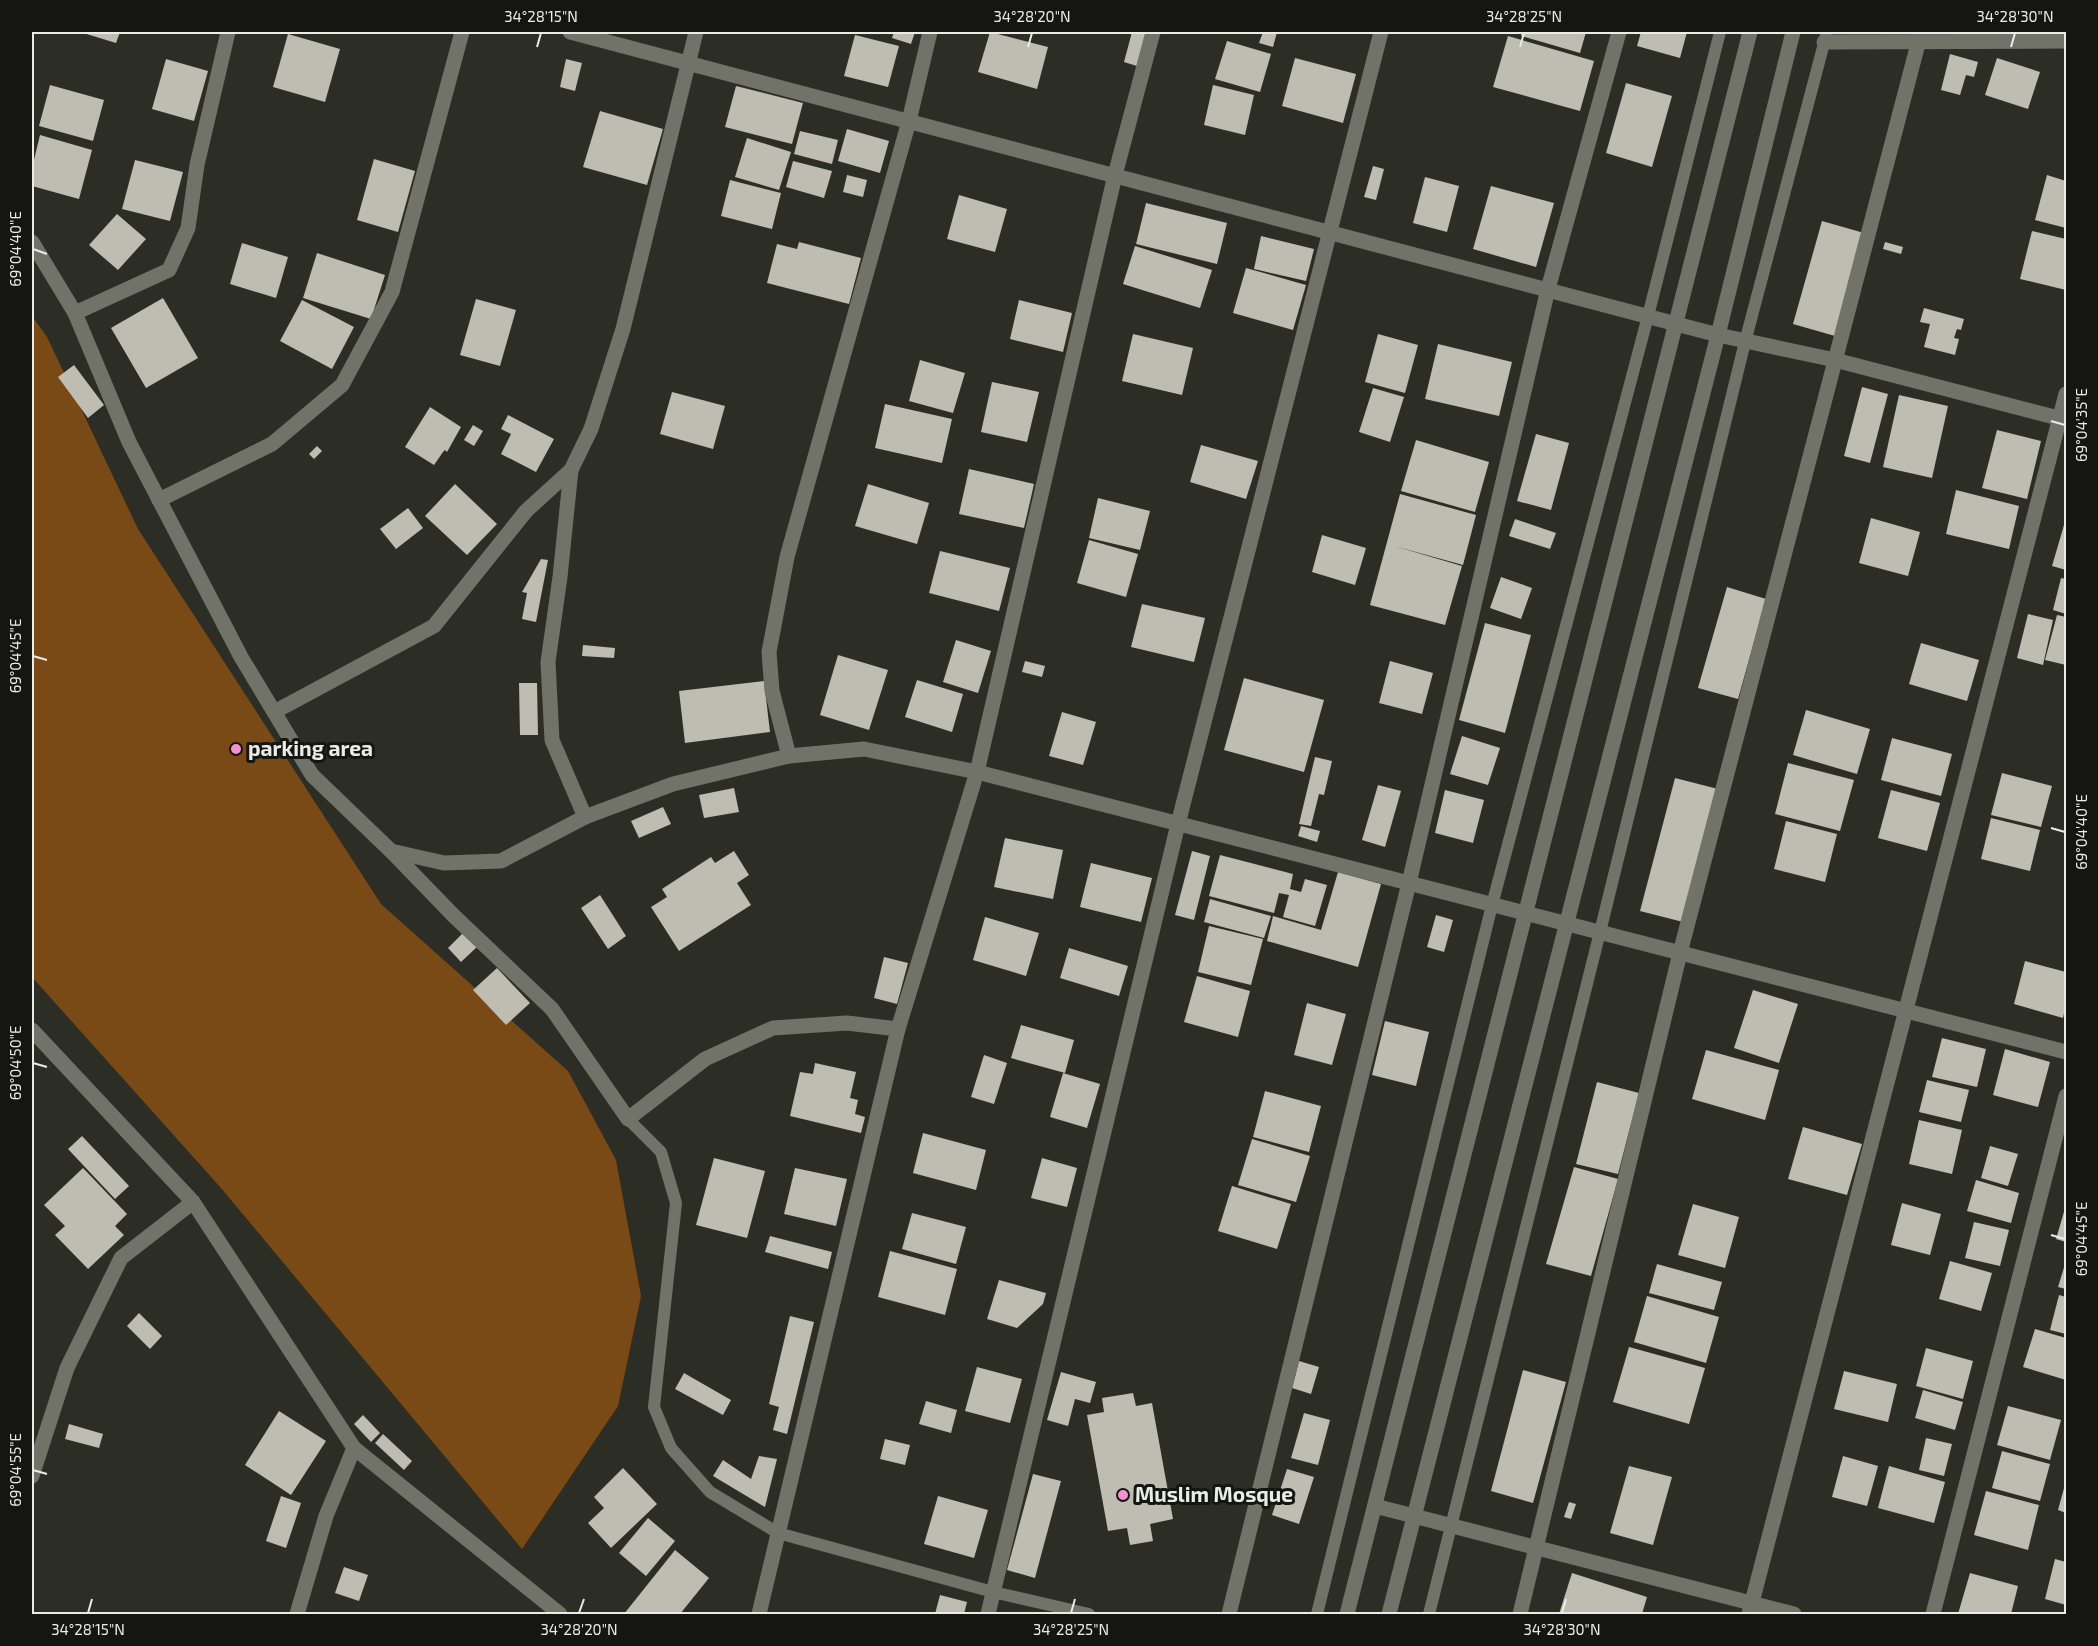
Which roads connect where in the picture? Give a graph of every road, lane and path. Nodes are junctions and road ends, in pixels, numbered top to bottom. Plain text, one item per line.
1 (228, 32) edge
2 (462, 32) edge
3 (570, 32) edge
4 (696, 32) edge
5 (930, 32) edge
6 (1153, 32) edge
7 (1381, 32) edge
8 (1619, 32) edge
9 (1720, 32) edge
10 (1750, 32) edge
11 (1794, 32) edge
12 (1825, 37) edge
13 (1919, 40) junction
14 (2067, 41) edge
15 (688, 62) junction
16 (909, 121) junction
17 (1115, 175) junction
18 (1330, 231) junction
19 (32, 242) edge
20 (1548, 289) junction
21 (75, 313) junction
22 (1648, 316) junction
23 (1677, 323) junction
24 (1718, 335) junction
25 (1745, 342) junction
26 (1835, 360) junction
27 (2067, 394) edge
28 (2063, 419) edge
29 (571, 470) junction
30 (159, 500) junction
31 (274, 712) junction
32 (789, 756) junction
33 (977, 772) junction
34 (585, 817) junction
35 (1178, 824) junction
36 (391, 851) junction
37 (1409, 883) junction
38 (1492, 905) junction
39 (1525, 913) junction
40 (1567, 924) junction
41 (1600, 932) junction
42 (1680, 953) junction
43 (1906, 1011) junction
44 (898, 1029) junction
45 (32, 1030) edge
46 (2067, 1052) edge
47 (2067, 1096) edge
48 (628, 1119) junction
49 (193, 1202) junction
50 (354, 1448) junction
51 (32, 1476) edge
52 (1376, 1506) junction
53 (1413, 1516) junction
54 (1452, 1526) junction
55 (778, 1533) junction
56 (1537, 1548) junction
57 (993, 1592) junction
58 (1750, 1609) edge
59 (297, 1614) edge
60 (561, 1614) edge
61 (759, 1614) edge
62 (988, 1614) edge
63 (1089, 1614) edge
64 (1228, 1614) edge
65 (1317, 1614) edge
66 (1347, 1614) edge
67 (1389, 1614) edge
68 (1428, 1614) edge
69 (1520, 1614) edge
70 (1794, 1614) edge
71 (1933, 1614) edge

1 - 21 street
2 - 30 street
3 - 15 street
4 - 15 street
5 - 16 street
6 - 17 street
7 - 18 street
8 - 20 street
9 - 22 lane
10 - 23 street
11 - 24 street
12 - 13 street
12 - 25 lane
13 - 14 street
13 - 26 street
15 - 16 street
15 - 29 street
16 - 17 street
16 - 32 street
17 - 18 street
17 - 33 street
18 - 20 street
18 - 35 street
19 - 21 street
20 - 22 street
20 - 37 street
21 - 30 street
22 - 23 street
22 - 38 lane
23 - 24 street
23 - 39 street
24 - 25 street
24 - 40 street
25 - 26 street
25 - 41 lane
26 - 28 street
26 - 42 street
27 - 28 street
28 - 43 street
29 - 31 street
29 - 34 street
30 - 31 street
31 - 36 street
32 - 33 street
32 - 34 street
33 - 35 street
33 - 44 street
34 - 36 street
35 - 37 street
35 - 57 street
36 - 48 street
37 - 38 street
37 - 64 street
38 - 39 street
38 - 65 lane
39 - 40 street
39 - 52 street
40 - 41 street
40 - 53 street
41 - 42 street
41 - 54 lane
42 - 43 street
42 - 56 street
43 - 46 street
43 - 58 street
44 - 48 street
44 - 55 street
45 - 49 street
47 - 71 street
48 - 55 lane
49 - 50 street
49 - 51 street
50 - 59 street
50 - 60 street
52 - 53 street
52 - 66 street
53 - 54 street
53 - 67 street
54 - 56 street
54 - 68 lane
55 - 57 lane
55 - 61 street
56 - 58 street
56 - 69 street
57 - 62 street
57 - 63 lane
58 - 70 street

